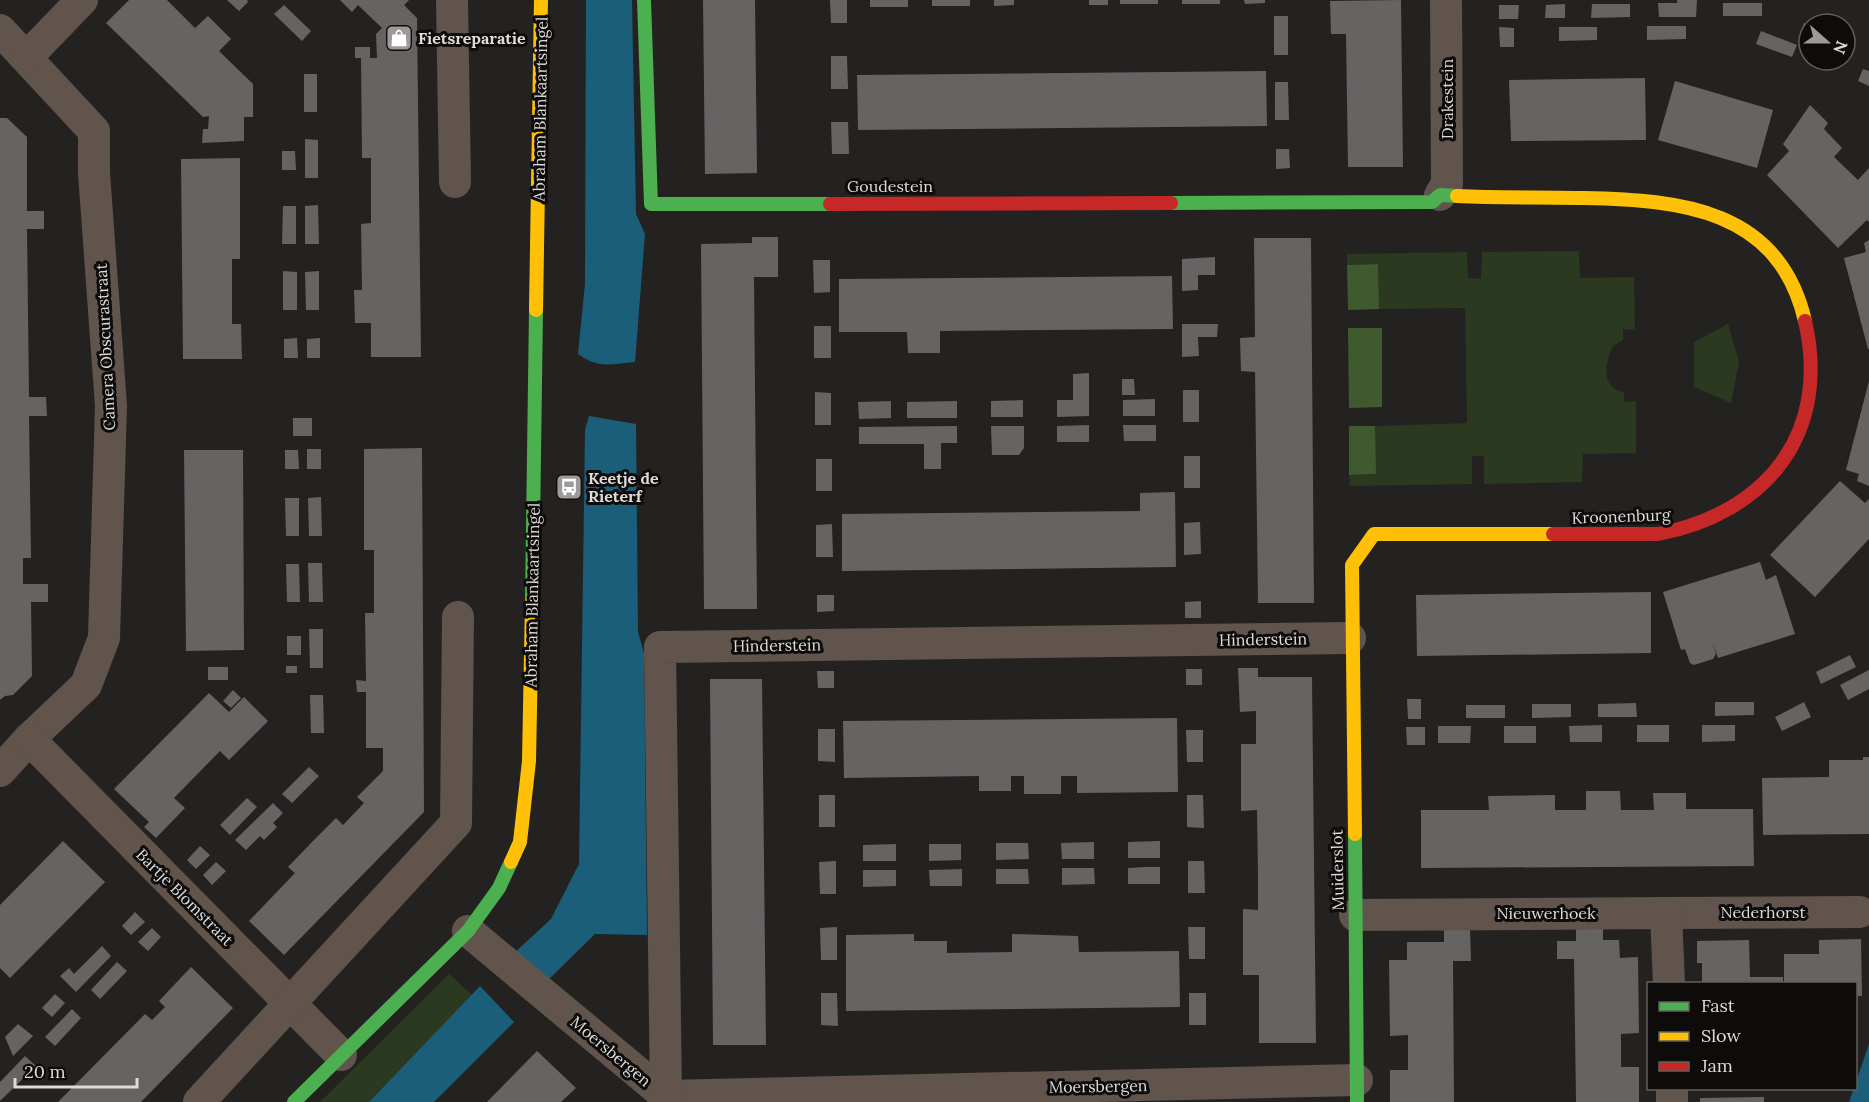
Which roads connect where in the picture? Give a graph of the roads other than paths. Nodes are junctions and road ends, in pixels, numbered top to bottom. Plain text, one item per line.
1 (82, 0) edge
2 (452, 0) edge
3 (541, 0) edge
4 (644, 0) edge
5 (1446, 0) edge
6 (0, 30) edge
7 (27, 57) junction
8 (455, 182) dead end
9 (1440, 195) junction
10 (1334, 201) joint
11 (458, 617) dead end
12 (1350, 638) junction
13 (29, 739) junction
14 (0, 771) edge
15 (1860, 912) dead end
16 (1666, 913) junction
17 (1355, 915) junction
18 (468, 931) junction
19 (1669, 982) edge
20 (291, 1004) junction
21 (341, 1055) junction
22 (1357, 1091) edge
23 (664, 1099) edge
24 (199, 1102) edge
25 (294, 1102) edge

1 - 7 street
2 - 8 street
3 - 18 street, Abraham Blankaartsingel
4 - 10 street, Goudestein
5 - 9 street, Drakestein
6 - 7 street, Camera Obscurastraat
7 - 13 street, Camera Obscurastraat
9 - 10 street, Kroonenburg
9 - 12 street, Kroonenburg
11 - 20 street
12 - 17 street, Muiderslot
12 - 23 street, Hinderstein
13 - 14 street, Camera Obscurastraat
13 - 20 street, Bartje Blomstraat
15 - 16 street, Nederhorst
16 - 17 street, Nieuwerhoek
16 - 19 street
17 - 22 street, Muiderslot
18 - 21 street, Abraham Blankaartsingel
18 - 23 street, Moersbergen
20 - 21 street, Bartje Blomstraat
20 - 24 street
21 - 25 street, Abraham Blankaartsingel
22 - 23 street, Moersbergen

